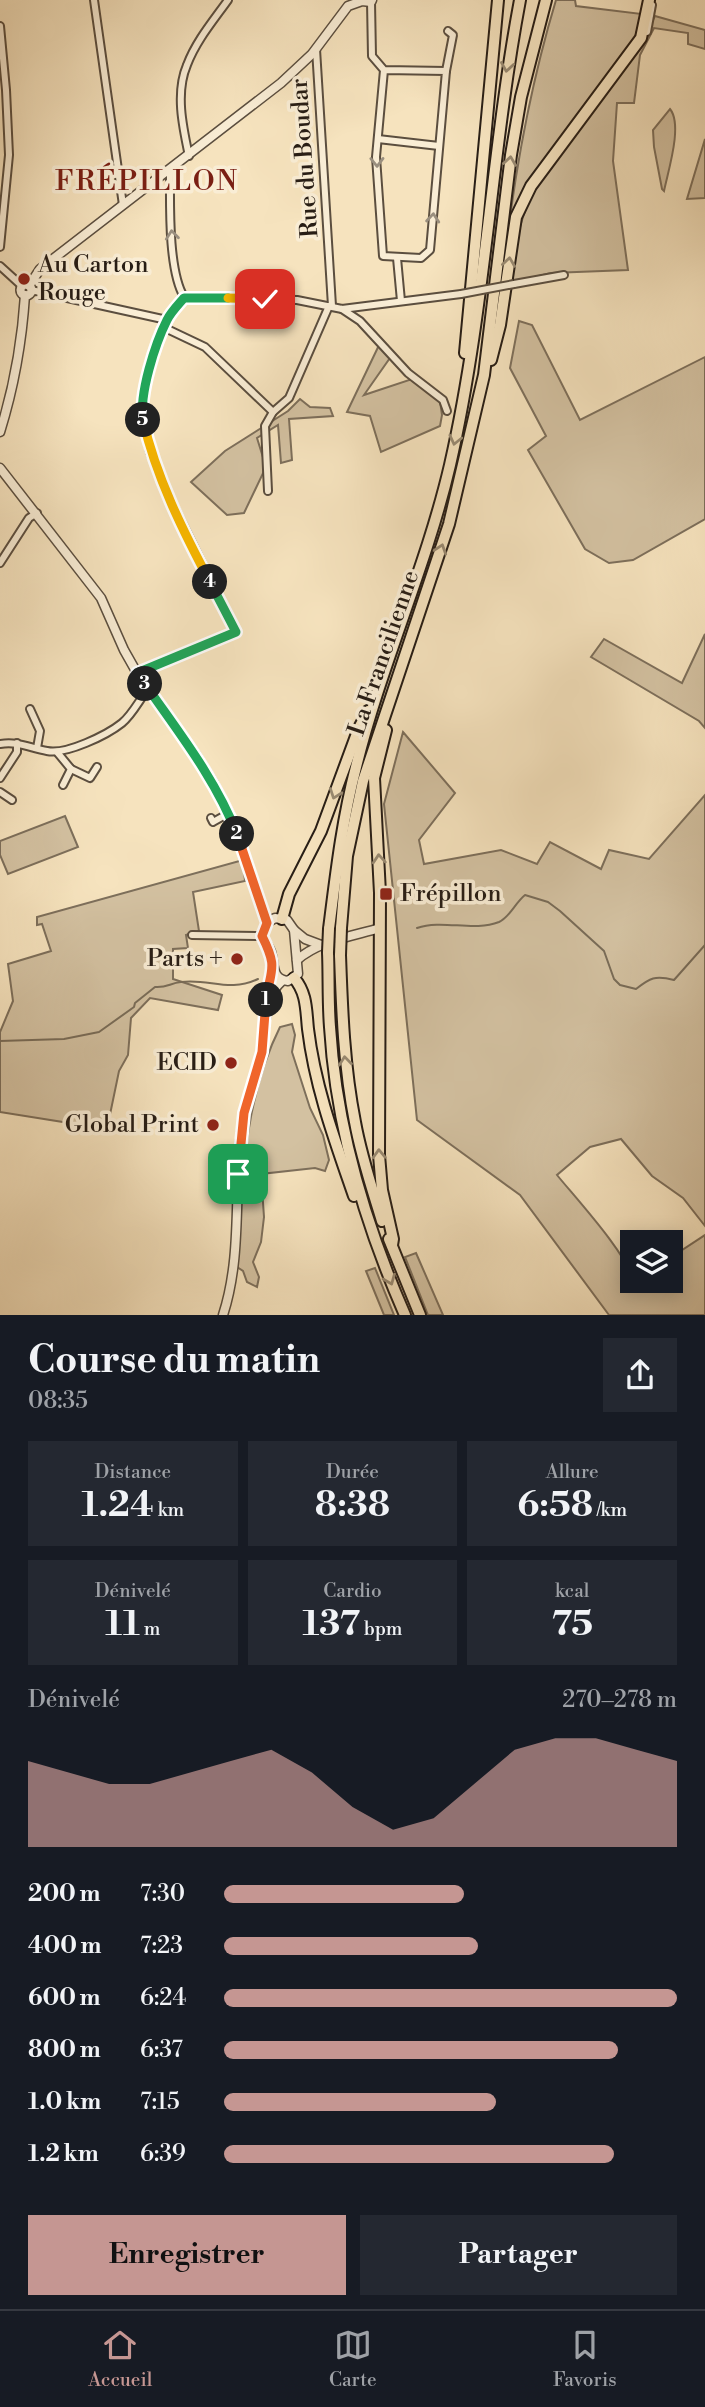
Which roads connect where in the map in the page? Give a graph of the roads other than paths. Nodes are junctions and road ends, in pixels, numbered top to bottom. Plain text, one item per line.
1 (94, 0) edge
2 (228, 0) edge
3 (498, 0) edge
4 (520, 0) edge
5 (545, 0) edge
6 (651, 0) edge
7 (369, 1) edge
8 (0, 26) edge
9 (448, 31) dead end
10 (316, 49) junction
11 (384, 70) junction
12 (446, 71) junction
13 (574, 136) dead end
14 (378, 139) junction
15 (439, 146) junction
16 (189, 156) junction
17 (170, 171) junction
18 (123, 205) junction
19 (0, 247) edge
20 (397, 258) junction
21 (0, 265) edge
22 (564, 275) dead end
23 (27, 289) junction
24 (184, 298) junction
25 (401, 301) junction
26 (331, 306) junction
27 (342, 309) junction
28 (166, 324) junction
29 (467, 373) junction
30 (484, 375) junction
31 (447, 411) dead end
32 (273, 412) junction
33 (0, 432) edge
34 (0, 468) edge
35 (268, 491) dead end
36 (37, 513) junction
37 (0, 563) edge
38 (137, 673) junction
39 (395, 683) junction
40 (380, 687) junction
41 (148, 689) junction
42 (30, 709) dead end
43 (17, 743) junction
44 (0, 744) edge
45 (37, 748) junction
46 (57, 752) junction
47 (97, 767) dead end
48 (71, 769) junction
49 (0, 778) edge
50 (63, 785) dead end
51 (0, 792) edge
52 (12, 800) dead end
53 (229, 813) junction
54 (211, 818) dead end
55 (264, 910) junction
56 (279, 918) junction
57 (267, 923) junction
58 (335, 928) junction
59 (380, 928) junction
60 (294, 930) junction
61 (192, 935) dead end
62 (262, 936) junction
63 (325, 949) junction
64 (297, 960) junction
65 (273, 971) junction
66 (288, 979) junction
67 (266, 1015) junction
68 (376, 1245) junction
69 (392, 1245) junction
70 (223, 1315) edge
71 (405, 1315) edge
72 (420, 1315) edge

1 - 18 street
2 - 16 street
3 - 29 highway
4 -> 29 highway, La Francilienne
30 -> 5 highway, La Francilienne
6 - 13 street
30 -> 6 highway
7 - 10 street
7 - 11 street
8 - 19 street
9 - 12 street
10 - 16 street
10 - 26 street, Rue du Boudar
11 - 12 street
11 - 14 street
12 - 15 street
14 - 15 street
14 -> 20 street
20 -> 15 street
16 - 17 street
17 - 18 street
24 -> 17 street
18 - 23 street
20 - 25 street
21 - 23 street
22 - 25 street, bridge
23 - 28 street
23 - 33 street
24 - 26 street
24 - 28 street
25 - 27 street
26 - 27 street
26 - 32 street
27 - 31 street
28 - 32 street
28 - 38 street
29 -> 40 highway, La Francilienne
39 -> 30 highway, La Francilienne
32 - 35 street
34 - 36 street
36 - 37 street
36 - 38 street
38 - 41 street
39 - 58 highway, La Francilienne
59 -> 39 highway
40 -> 56 highway
40 - 58 highway, La Francilienne
41 - 46 street
41 - 53 street
42 - 45 street
43 - 44 street
43 - 45 street
43 - 49 street
45 - 46 street
46 - 48 street
47 - 48 street
48 - 50 street
51 - 52 street
53 - 54 street
53 - 55 street
55 - 56 street
55 - 57 street
56 - 57 street
56 - 60 street
57 - 62 street
58 - 63 highway, La Francilienne, bridge
69 -> 58 highway, La Francilienne, bridge
59 - 63 street
69 -> 59 highway
60 - 63 street
60 - 64 street
61 - 62 street
62 - 65 street
63 - 64 street
63 - 68 highway, La Francilienne
64 - 66 street
65 - 66 street
65 - 67 street
66 - 67 street
66 - 68 highway
67 - 70 street
68 -> 71 highway, La Francilienne
69 - 72 highway, La Francilienne

